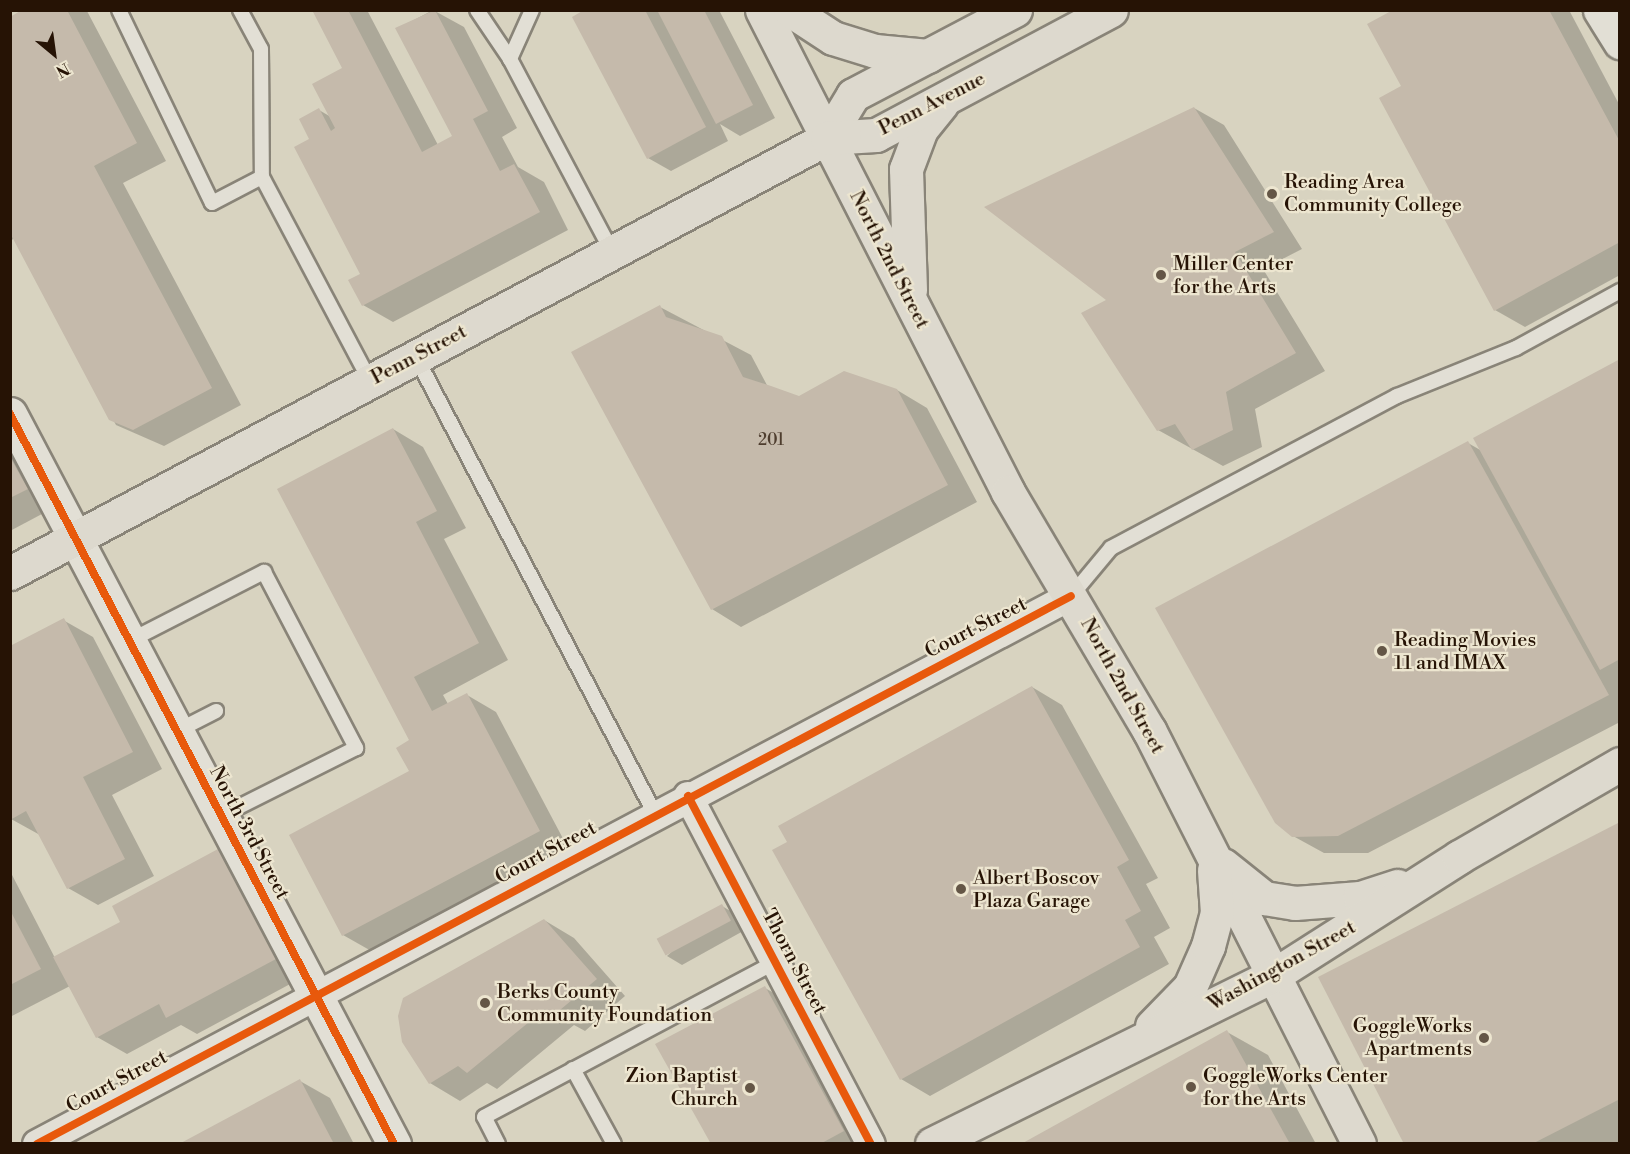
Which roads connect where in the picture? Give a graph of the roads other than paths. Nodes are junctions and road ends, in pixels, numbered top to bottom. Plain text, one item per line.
1 (119, 10) edge
2 (240, 10) edge
3 (477, 10) edge
4 (532, 10) edge
5 (762, 10) edge
6 (790, 10) edge
7 (1015, 10) edge
8 (1111, 10) edge
9 (1600, 10) edge
10 (1620, 42) edge
11 (928, 56) junction
12 (510, 59) junction
13 (947, 97) junction
14 (827, 138) junction
15 (262, 177) junction
16 (612, 252) junction
17 (1620, 291) edge
18 (910, 300) junction
19 (416, 357) junction
20 (370, 381) junction
21 (10, 414) edge
22 (76, 538) junction
23 (10, 573) edge
24 (1071, 596) junction
25 (129, 641) junction
26 (216, 711) dead end
27 (177, 731) junction
28 (1620, 764) edge
29 (688, 796) junction
30 (655, 814) junction
31 (221, 816) junction
32 (1208, 849) junction
33 (1459, 857) junction
34 (775, 962) junction
35 (1274, 975) junction
36 (316, 995) junction
37 (1103, 1061) junction
38 (573, 1069) junction
39 (37, 1143) edge
40 (394, 1143) edge
41 (498, 1143) edge
42 (614, 1143) edge
43 (871, 1143) edge
44 (932, 1143) edge
45 (1359, 1143) edge

1 - 15 lane
2 - 15 lane
3 - 12 lane
4 - 12 lane
5 - 14 main road, North 2nd Street
6 - 11 main road
7 - 11 main road
8 - 13 main road, Penn Avenue
9 - 10 street
11 - 14 main road
12 - 16 lane
13 - 14 main road, Penn Avenue
13 - 18 main road
14 - 16 main road, Penn Street
14 - 18 main road, North 2nd Street
15 - 20 lane
16 - 19 main road, Penn Street
17 - 24 lane
18 - 24 main road, North 2nd Street
19 - 20 main road, Penn Street
19 - 30 lane
20 - 22 main road, Penn Street
21 - 22 street, North 3rd Street
22 - 23 main road, Penn Street
22 - 25 street, North 3rd Street
24 - 29 street, Court Street
24 - 32 main road, North 2nd Street
25 - 27 street, North 3rd Street
25 - 31 lane
26 - 27 lane
27 - 31 street, North 3rd Street
28 - 33 main road, Washington Street
29 - 30 street, Court Street
29 - 34 street, Thorn Street
30 - 36 street, Court Street
31 - 36 street, North 3rd Street
32 - 33 main road
32 - 35 main road, North 2nd Street
32 - 37 main road
33 - 35 main road, Washington Street
34 - 38 lane
34 - 43 street, Thorn Street
35 - 37 main road, Washington Street
35 - 45 main road, North 2nd Street
36 - 39 street, Court Street
36 - 40 street, North 3rd Street
37 - 44 main road, Washington Street
38 - 41 lane
38 - 42 lane

